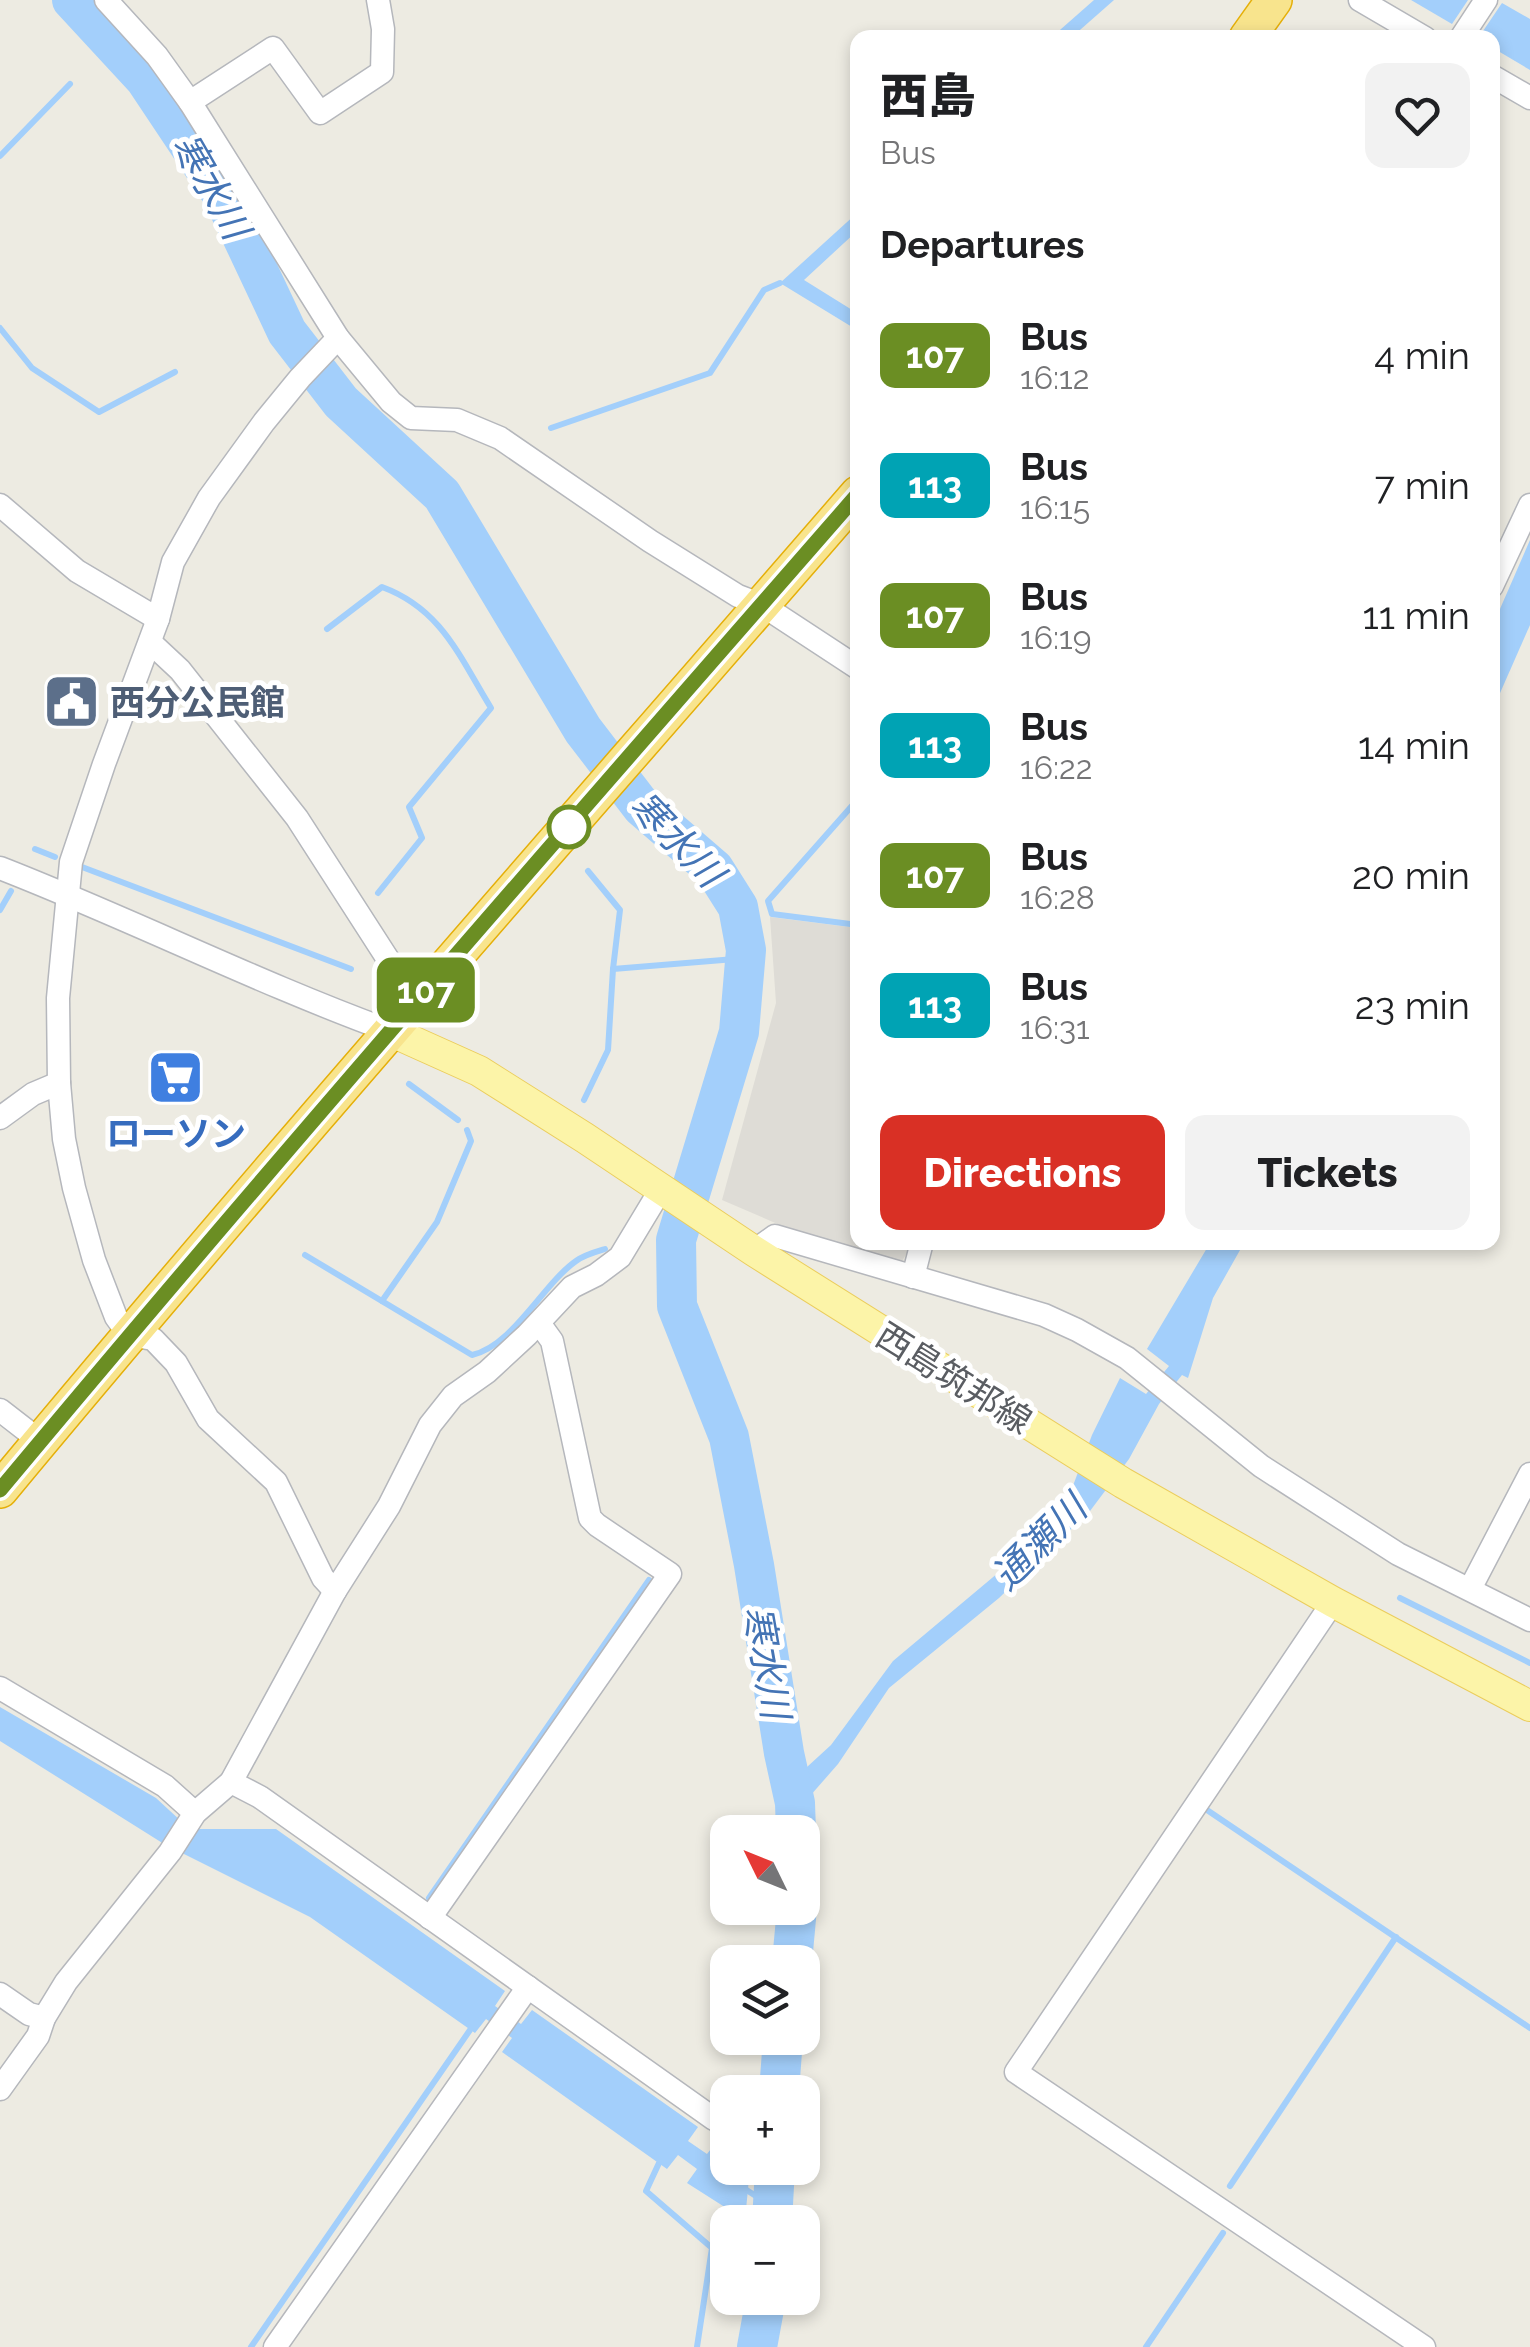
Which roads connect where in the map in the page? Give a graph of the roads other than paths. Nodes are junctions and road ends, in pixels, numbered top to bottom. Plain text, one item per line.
1 (106, 0) edge
2 (378, 0) edge
3 (1274, 0) edge
4 (1360, 0) edge
5 (1486, 0) edge
6 (1253, 30) edge
7 (1411, 30) edge
8 (1465, 30) edge
9 (1500, 81) edge
10 (1530, 98) edge
11 (190, 102) junction
12 (333, 343) junction
13 (850, 503) edge
14 (1530, 505) edge
15 (0, 506) edge
16 (1500, 569) edge
17 (762, 605) junction
18 (154, 630) junction
19 (850, 663) edge
20 (0, 868) edge
21 (68, 894) junction
22 (390, 1031) junction
23 (59, 1082) junction
24 (0, 1118) edge
25 (660, 1189) junction
26 (754, 1250) junction
27 (918, 1250) edge
28 (913, 1278) junction
29 (539, 1323) junction
30 (129, 1335) junction
31 (0, 1410) edge
32 (40, 1441) junction
33 (1530, 1474) edge
34 (0, 1490) edge
35 (1470, 1589) junction
36 (335, 1591) junction
37 (1333, 1602) junction
38 (1530, 1620) edge
39 (0, 1688) edge
40 (1530, 1706) edge
41 (230, 1782) junction
42 (193, 1816) junction
43 (430, 1918) junction
44 (528, 1987) junction
45 (0, 1994) edge
46 (44, 2018) junction
47 (0, 2089) edge
48 (710, 2116) edge
49 (276, 2347) edge
50 (1424, 2347) edge

1 - 11 street
2 - 11 street
3 - 6 highway
4 - 7 street
5 - 8 street
9 - 10 street
11 - 12 street
12 - 17 street
12 - 18 street
13 - 17 highway
14 - 16 street
15 - 18 street
17 - 19 street
17 - 22 highway
18 - 21 street
18 - 22 street
20 - 21 street
21 - 22 street
21 - 23 street
22 - 25 main road, 西島筑邦線
22 - 30 highway
23 - 24 street
23 - 30 street
25 - 26 main road, 西島筑邦線
25 - 29 street
26 - 28 street
26 - 37 main road, 西島筑邦線
27 - 28 street
28 - 35 street
29 - 36 street
29 - 43 street
30 - 32 highway
30 - 36 street
31 - 32 street
32 - 34 highway
33 - 35 street
35 - 38 street
36 - 41 street
37 - 40 main road, 西島筑邦線
37 - 50 street
39 - 42 street
41 - 42 street
41 - 43 street
42 - 46 street
43 - 44 street
44 - 48 street
44 - 49 street
45 - 46 street
46 - 47 street

